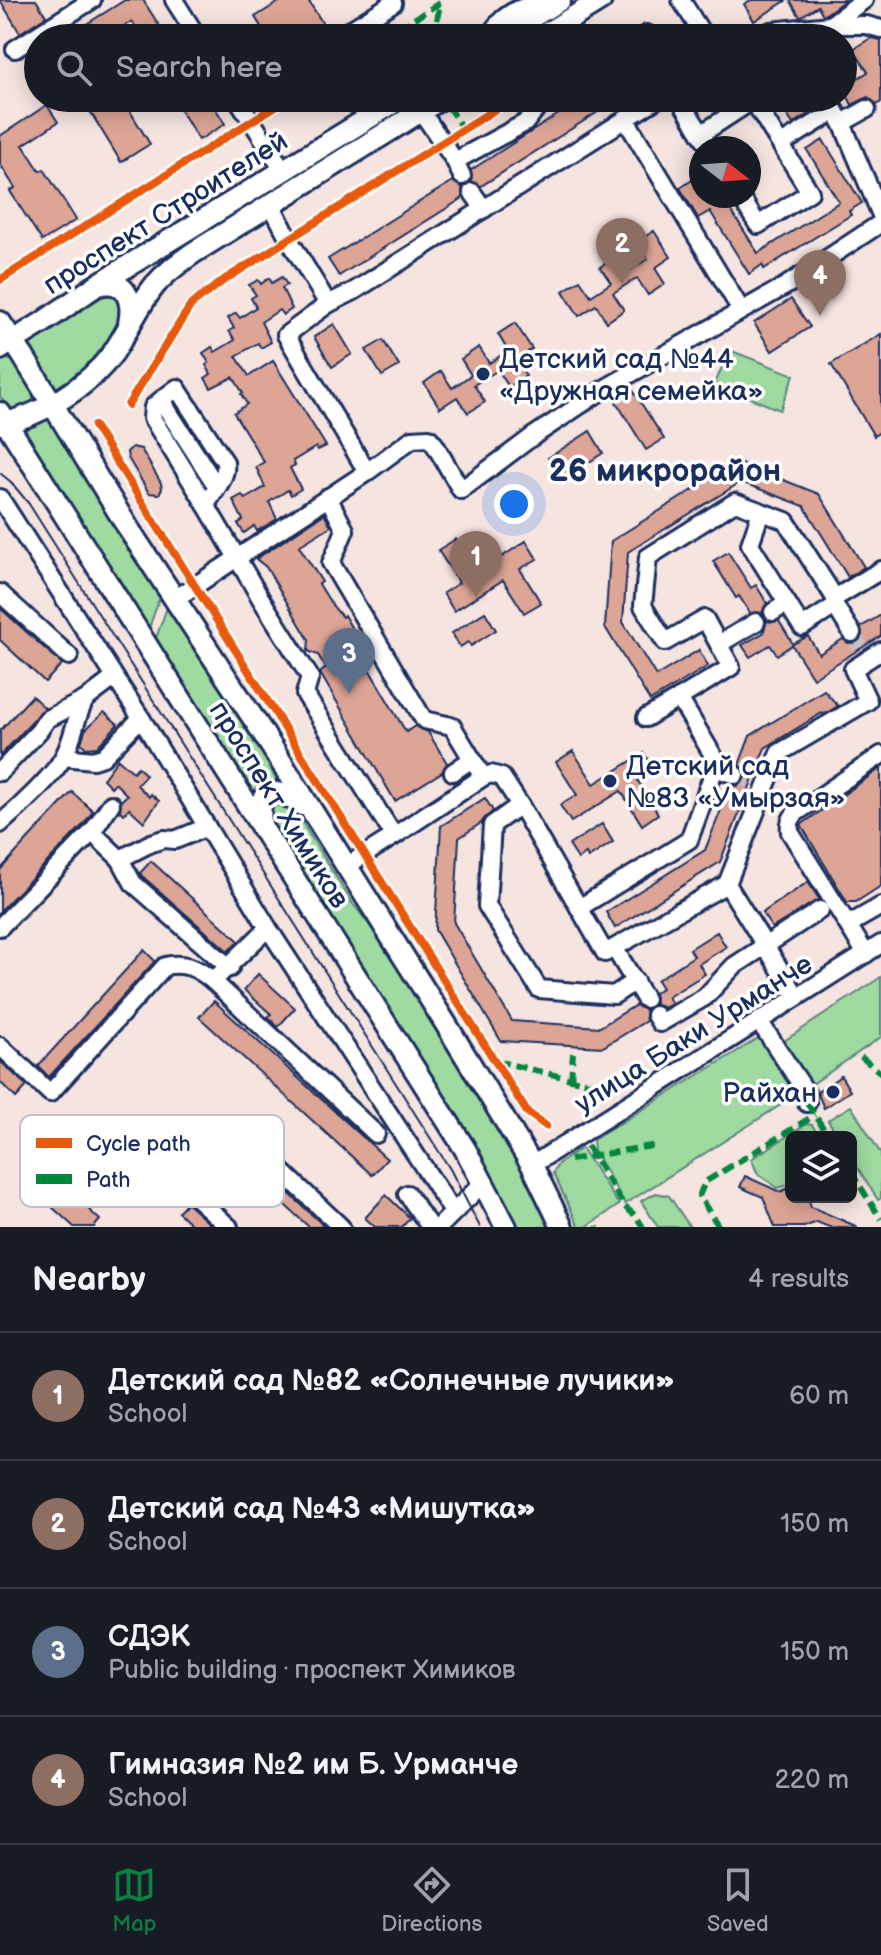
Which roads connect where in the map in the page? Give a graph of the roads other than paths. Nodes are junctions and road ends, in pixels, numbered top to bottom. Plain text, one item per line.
1 (92, 0) edge
2 (174, 0) edge
3 (392, 0) edge
4 (601, 0) edge
5 (681, 0) edge
6 (866, 0) edge
7 (558, 2) edge
8 (881, 22) edge
9 (54, 24) edge
10 (189, 24) edge
11 (359, 24) edge
12 (496, 24) edge
13 (521, 24) edge
14 (562, 24) edge
15 (696, 24) edge
16 (831, 24) edge
17 (857, 25) edge
18 (881, 29) edge
19 (24, 43) edge
20 (15, 49) dead end
21 (857, 109) edge
22 (867, 109) dead end
23 (247, 112) edge
24 (378, 112) edge
25 (419, 112) edge
26 (422, 112) edge
27 (534, 112) edge
28 (638, 112) edge
29 (688, 112) edge
30 (739, 112) edge
31 (761, 112) edge
32 (831, 112) edge
33 (835, 112) edge
34 (626, 120) junction
35 (703, 136) edge
36 (712, 136) edge
37 (781, 144) junction
38 (283, 170) junction
39 (472, 192) dead end
40 (271, 204) junction
41 (747, 208) edge
42 (484, 209) junction
43 (881, 215) edge
44 (881, 223) edge
45 (151, 251) junction
46 (167, 272) junction
47 (97, 285) junction
48 (328, 304) junction
49 (741, 310) junction
50 (0, 322) edge
51 (127, 330) junction
52 (6, 344) edge
53 (90, 379) junction
54 (51, 403) junction
55 (2, 420) edge
56 (72, 436) junction
57 (367, 472) junction
58 (328, 497) junction
59 (0, 498) edge
60 (206, 505) junction
61 (761, 512) junction
62 (236, 557) junction
63 (881, 570) edge
64 (0, 593) edge
65 (175, 599) junction
66 (835, 602) junction
67 (756, 622) dead end
68 (852, 633) tunnel mouth
69 (719, 644) junction
70 (870, 653) tunnel mouth
71 (69, 656) dead end
72 (114, 678) junction
73 (875, 697) edge
74 (679, 698) junction
75 (85, 700) junction
76 (141, 718) junction
77 (646, 718) dead end
78 (881, 755) edge
79 (64, 757) junction
80 (472, 759) junction
81 (715, 768) junction
82 (0, 772) edge
83 (453, 772) dead end
84 (735, 775) tunnel mouth
85 (483, 777) junction
86 (111, 804) dead end
87 (520, 805) junction
88 (308, 809) junction
89 (0, 824) edge
90 (207, 827) junction
91 (262, 831) junction
92 (92, 832) junction
93 (394, 836) junction
94 (120, 859) junction
95 (345, 867) junction
96 (727, 884) junction
97 (881, 906) edge
98 (579, 908) junction
99 (820, 910) dead end
100 (848, 925) junction
101 (0, 927) edge
102 (268, 928) junction
103 (766, 945) junction
104 (615, 949) junction
105 (876, 950) edge
106 (230, 968) junction
107 (213, 981) junction
108 (635, 981) junction
109 (797, 997) junction
110 (645, 999) dead end
111 (655, 1015) dead end
112 (759, 1021) junction
113 (0, 1046) edge
114 (807, 1103) dead end
115 (376, 1134) dead end
116 (532, 1165) junction
117 (284, 1173) edge
118 (483, 1183) junction
119 (407, 1194) dead end
120 (207, 1207) edge
121 (453, 1212) junction
122 (229, 1227) edge
123 (341, 1227) edge
124 (430, 1227) edge
125 (439, 1227) edge
126 (506, 1227) edge
127 (562, 1227) edge

1 - 9 street
2 - 10 street
3 - 11 street
4 - 14 main road
5 - 15 street
6 - 8 street
6 - 16 street
7 - 12 street
7 - 13 main road
17 - 18 street
19 - 20 street
21 - 22 street
23 - 38 street
24 - 38 main road, проспект Строителей
25 - 40 main road, проспект Строителей
26 - 27 street
28 - 34 street
29 - 35 street
30 - 36 street
31 - 37 street
32 - 37 street
33 - 43 street
34 - 42 street
34 - 49 street
37 - 41 street
38 - 45 main road, проспект Строителей
39 - 42 street
40 - 46 main road, проспект Строителей
40 - 48 street
42 - 48 street
44 - 49 street
45 - 46 main road
45 - 47 main road, проспект Строителей
46 - 51 main road, проспект Строителей
47 - 51 main road
47 - 52 main road, проспект Строителей
48 - 57 street
49 - 57 street
50 - 52 main road, проспект Химиков
51 - 53 main road, проспект Строителей
52 - 54 main road, проспект Химиков
53 - 54 main road, проспект Строителей
53 - 56 main road
54 - 55 main road, проспект Строителей
54 - 56 main road, проспект Химиков
55 - 91 main road, проспект Химиков
56 - 65 main road, проспект Химиков
57 - 58 street
58 - 62 street
58 - 80 street
59 - 72 street
60 - 60 street
60 - 62 street
61 - 66 street
61 - 66 street
61 - 69 street
62 - 65 street
62 - 93 street
63 - 66 street
64 - 71 street
65 - 88 main road, проспект Химиков
66 - 68 street
67 - 69 street
69 - 74 street
70 - 73 street
72 - 75 street
72 - 76 street
73 - 96 street
74 - 77 street
74 - 81 street
75 - 79 street
75 - 82 street
76 - 79 street
76 - 90 street
78 - 100 street
79 - 89 street
80 - 83 street
80 - 85 street
81 - 84 street
81 - 98 street
85 - 87 street
85 - 93 street
86 - 92 street
87 - 98 street
87 - 108 street
88 - 91 main road
88 - 95 main road, проспект Химиков
90 - 94 street
90 - 102 street
91 - 118 main road, проспект Химиков
92 - 94 street
92 - 101 street
93 - 95 street
94 - 106 street
95 - 116 main road, проспект Химиков
96 - 103 street
96 - 104 street
97 - 100 street
98 - 104 street
99 - 103 street
100 - 105 street
102 - 106 street
102 - 121 street
103 - 109 street
103 - 111 street
104 - 108 street
105 - 109 street, улица Баки Урманче
106 - 107 street
107 - 113 street
107 - 115 street
108 - 110 street
109 - 112 street, улица Баки Урманче
112 - 114 street
112 - 116 street, улица Баки Урманче
116 - 127 main road, проспект Химиков
117 - 123 street
118 - 121 street
118 - 126 main road, проспект Химиков
119 - 124 street
120 - 122 street
121 - 125 street

